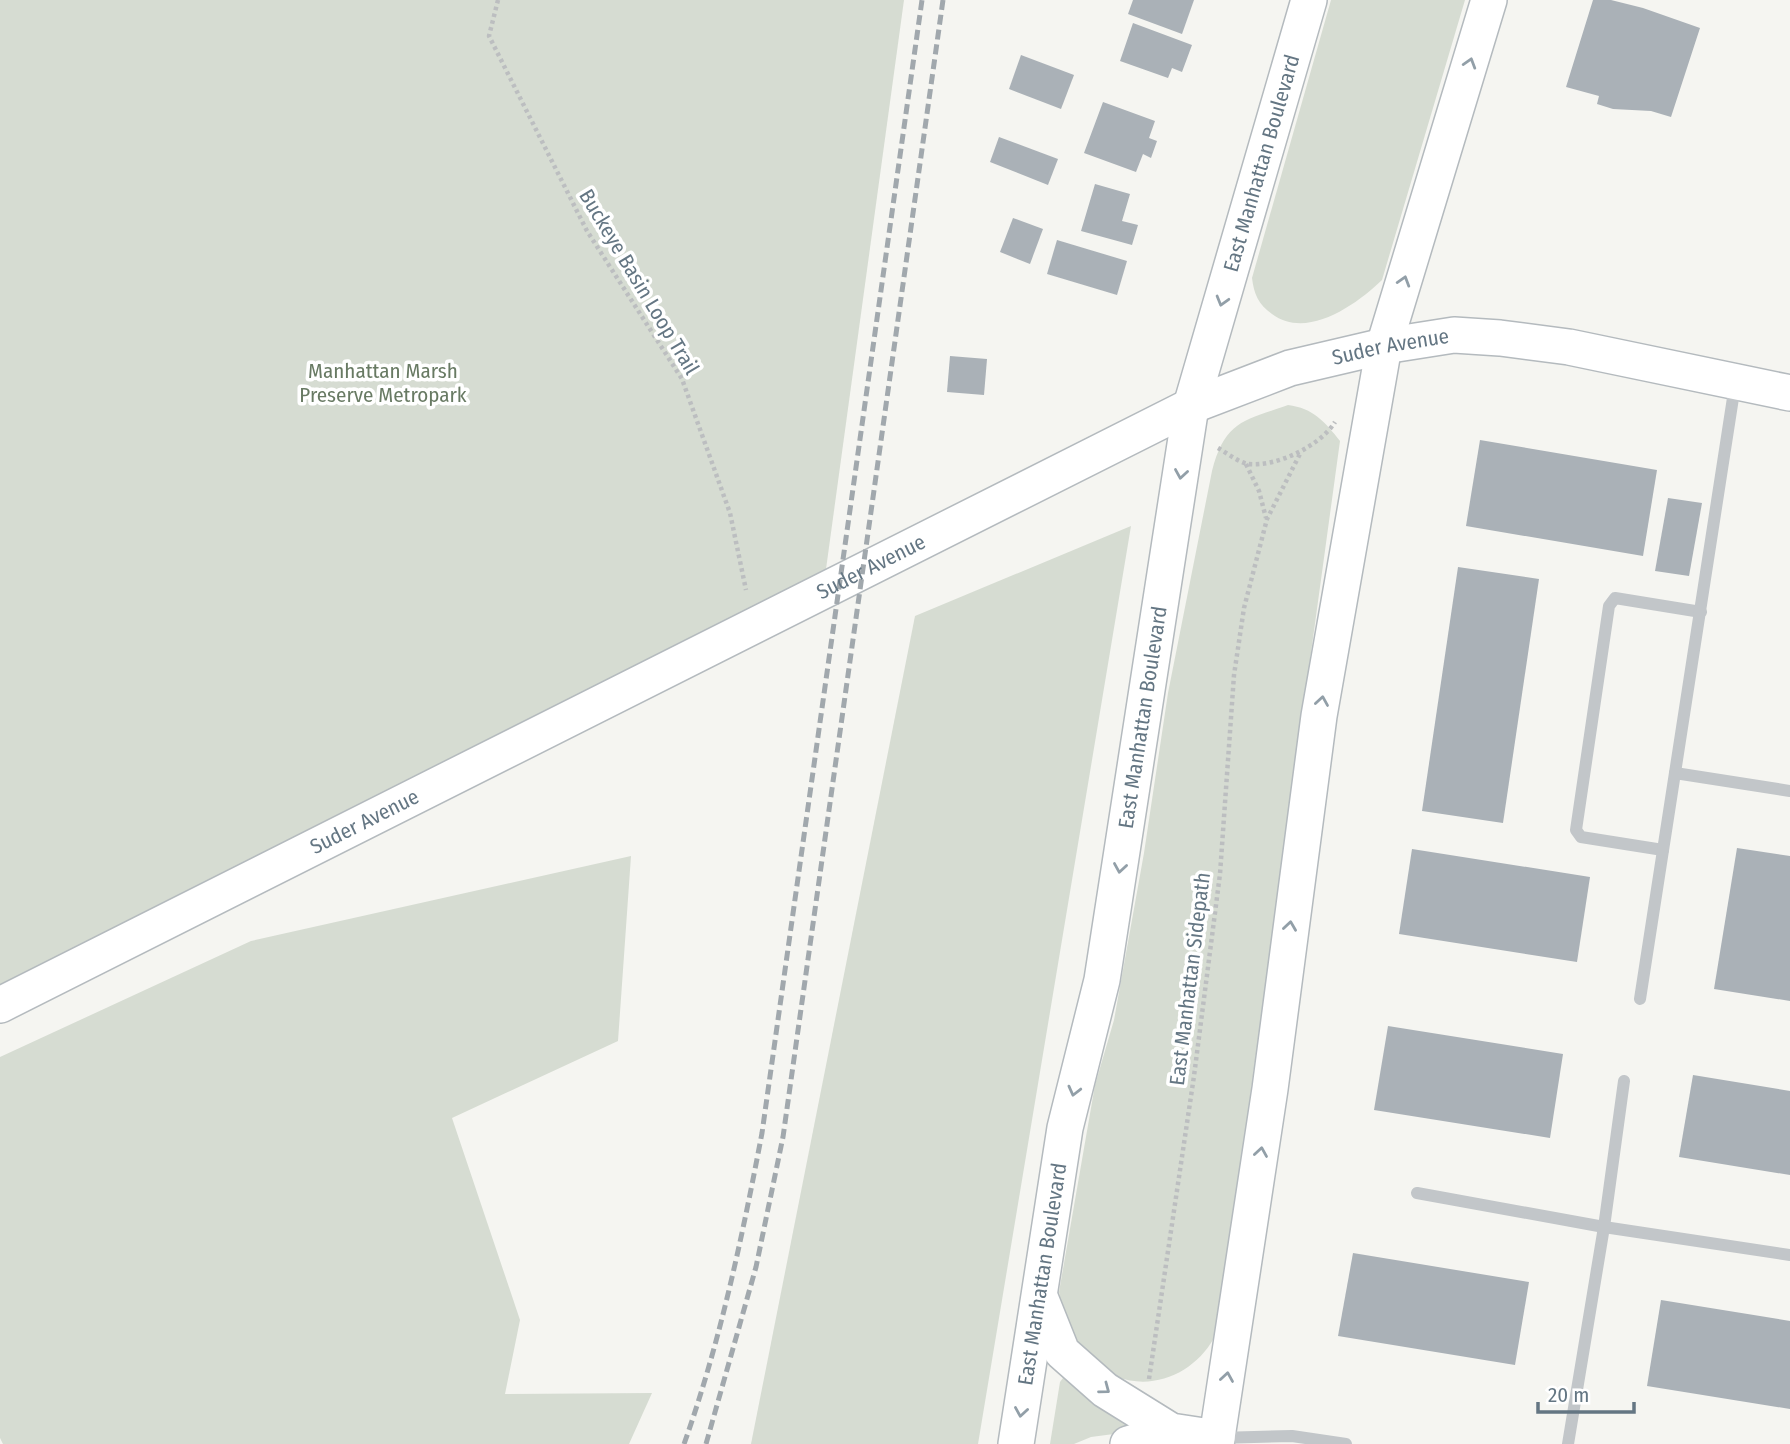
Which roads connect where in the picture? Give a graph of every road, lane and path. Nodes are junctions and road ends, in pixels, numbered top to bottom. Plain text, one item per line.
1 (498, 0) edge
2 (1309, 0) edge
3 (1489, 0) edge
4 (1384, 346) junction
5 (1736, 381) junction
6 (1790, 393) edge
7 (1191, 406) junction
8 (1337, 419) dead end
9 (1301, 452) junction
10 (1246, 464) junction
11 (1267, 519) junction
12 (746, 590) dead end
13 (1701, 612) junction
14 (1675, 773) junction
15 (1790, 792) edge
16 (1664, 850) junction
17 (1640, 999) dead end
18 (0, 1004) edge
19 (1624, 1081) dead end
20 (1417, 1192) dead end
21 (1604, 1227) junction
22 (1790, 1255) edge
23 (1039, 1296) junction
24 (1148, 1430) edge
25 (1217, 1441) edge
26 (1016, 1444) edge
27 (1346, 1444) edge
28 (1568, 1444) edge

1 - 12 path, Buckeye Basin Loop Trail
2 -> 7 street, East Manhattan Boulevard
4 -> 3 street
4 - 5 street, Suder Avenue
4 - 7 street, Suder Avenue
25 -> 4 street
5 - 6 street, Suder Avenue
5 - 13 lane
7 - 10 path
7 - 18 street, Suder Avenue
7 -> 23 street, East Manhattan Boulevard
8 - 9 path, East Manhattan Sidepath
9 - 10 path, East Manhattan Sidepath
9 - 11 path, East Manhattan Sidepath
10 - 11 path
11 - 24 path, East Manhattan Sidepath
13 - 14 lane
13 - 16 lane
14 - 15 lane
14 - 16 lane
16 - 17 lane
19 - 21 lane
20 - 21 lane
21 - 22 lane
21 - 28 lane
23 -> 24 street
23 -> 26 street, East Manhattan Boulevard
24 - 25 street
25 - 27 lane

